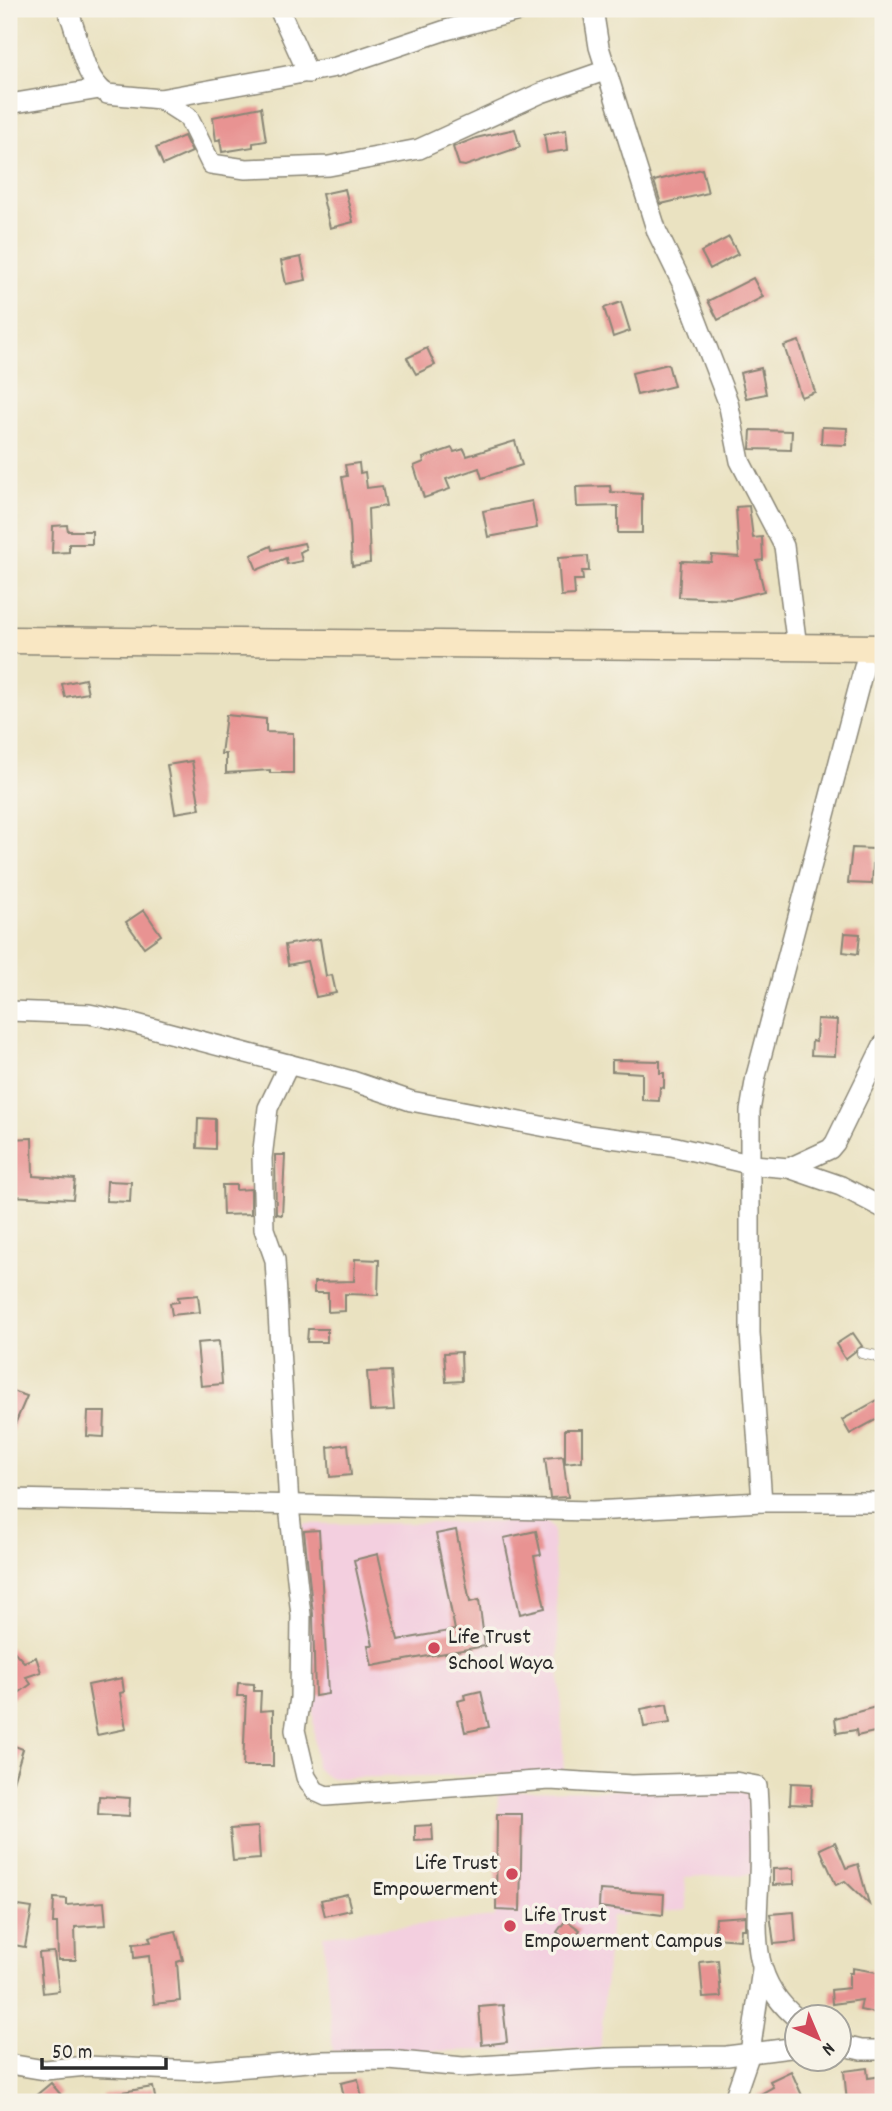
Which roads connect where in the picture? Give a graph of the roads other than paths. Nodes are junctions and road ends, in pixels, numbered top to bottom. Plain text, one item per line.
1 (67, 9) edge
2 (279, 9) edge
3 (526, 9) edge
4 (593, 9) edge
5 (607, 70) junction
6 (308, 73) junction
7 (100, 89) junction
8 (160, 99) junction
9 (9, 104) edge
10 (9, 640) edge
11 (797, 647) junction
12 (876, 648) edge
13 (9, 1011) edge
14 (883, 1045) edge
15 (289, 1064) junction
16 (753, 1165) junction
17 (789, 1168) junction
18 (883, 1208) edge
19 (862, 1353) dead end
20 (883, 1363) edge
21 (9, 1499) edge
22 (762, 1502) junction
23 (883, 1502) edge
24 (289, 1506) junction
25 (762, 1969) junction
26 (784, 2005) edge
27 (854, 2048) edge
28 (784, 2049) edge
29 (883, 2050) edge
30 (750, 2053) junction
31 (9, 2064) edge
32 (733, 2102) edge

1 - 7 street
2 - 6 street
3 - 6 street
4 - 5 street
5 - 8 street
5 - 11 street
6 - 8 street
7 - 8 street
7 - 9 street
10 - 11 street
11 - 12 street
12 - 16 street
13 - 15 street
14 - 17 street
15 - 16 street
15 - 24 street
16 - 17 street
16 - 22 street
17 - 18 street
19 - 20 lane
21 - 24 street
22 - 23 street
22 - 24 street
24 - 25 street
25 - 26 street
25 - 30 street
27 - 29 street
28 - 30 street
30 - 31 street
30 - 32 street

